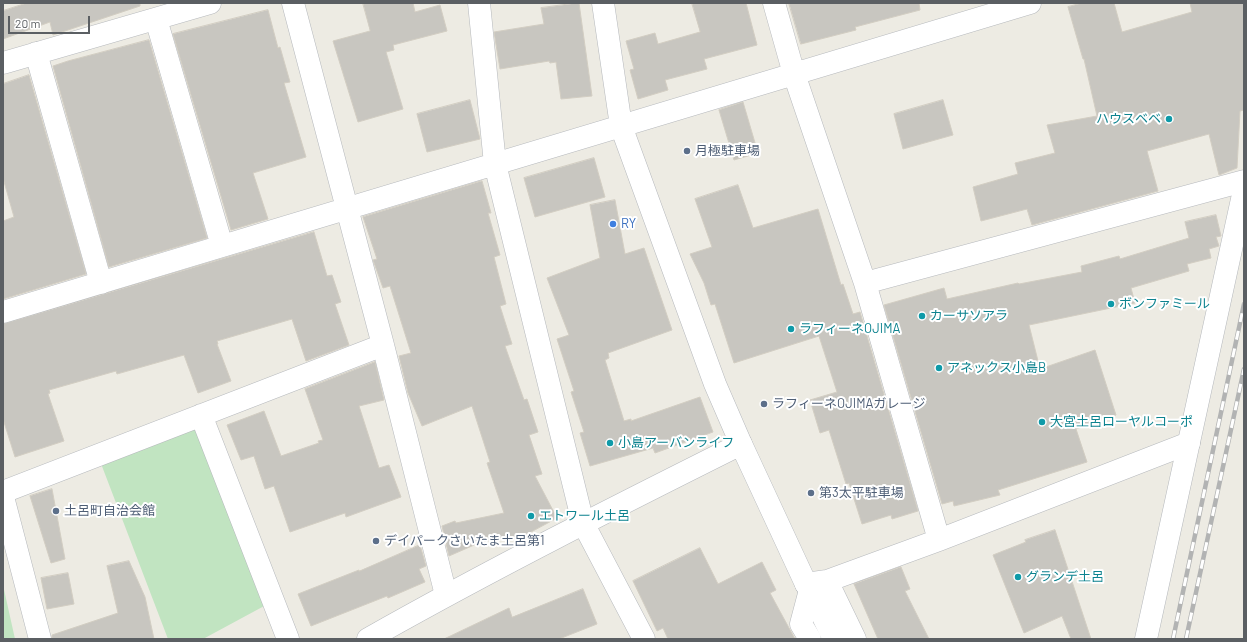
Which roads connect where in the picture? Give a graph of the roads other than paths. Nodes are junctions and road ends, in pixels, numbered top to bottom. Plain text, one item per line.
1 (210, 3) edge
2 (293, 3) edge
3 (479, 3) edge
4 (603, 3) edge
5 (774, 3) edge
6 (1030, 3) edge
7 (156, 19) junction
8 (36, 53) junction
9 (3, 63) edge
10 (794, 74) junction
11 (621, 126) junction
12 (495, 164) junction
13 (1244, 181) edge
14 (1244, 190) edge
15 (347, 209) junction
16 (222, 246) junction
17 (101, 283) junction
18 (865, 283) junction
19 (3, 312) edge
20 (383, 345) junction
21 (201, 415) junction
22 (1189, 443) junction
23 (741, 444) junction
24 (3, 492) edge
25 (3, 497) edge
26 (583, 523) junction
27 (939, 540) junction
28 (814, 585) junction
29 (446, 595) junction
30 (40, 639) edge
31 (288, 639) edge
32 (368, 639) edge
33 (644, 639) edge
34 (810, 639) edge
35 (834, 639) edge
36 (855, 639) edge
37 (1146, 639) edge

1 - 7 street
2 - 15 street
3 - 12 street
4 - 11 street
5 - 10 street
6 - 10 street
7 - 8 street
7 - 16 street
8 - 9 street
8 - 17 street
10 - 11 street
10 - 18 street
11 - 12 street
11 - 23 street
12 - 15 street
12 - 26 street
13 - 18 street
14 - 22 street
15 - 16 street
15 - 20 street
16 - 17 street
17 - 19 street
18 - 27 street
20 - 21 street
20 - 29 street
21 - 24 street
21 - 31 street
22 - 27 street
22 - 37 street
23 - 26 street
23 - 28 street
25 - 30 street
26 - 29 street
26 - 33 street
27 - 28 street
28 - 34 street
28 - 35 street
28 - 36 street
29 - 32 street

